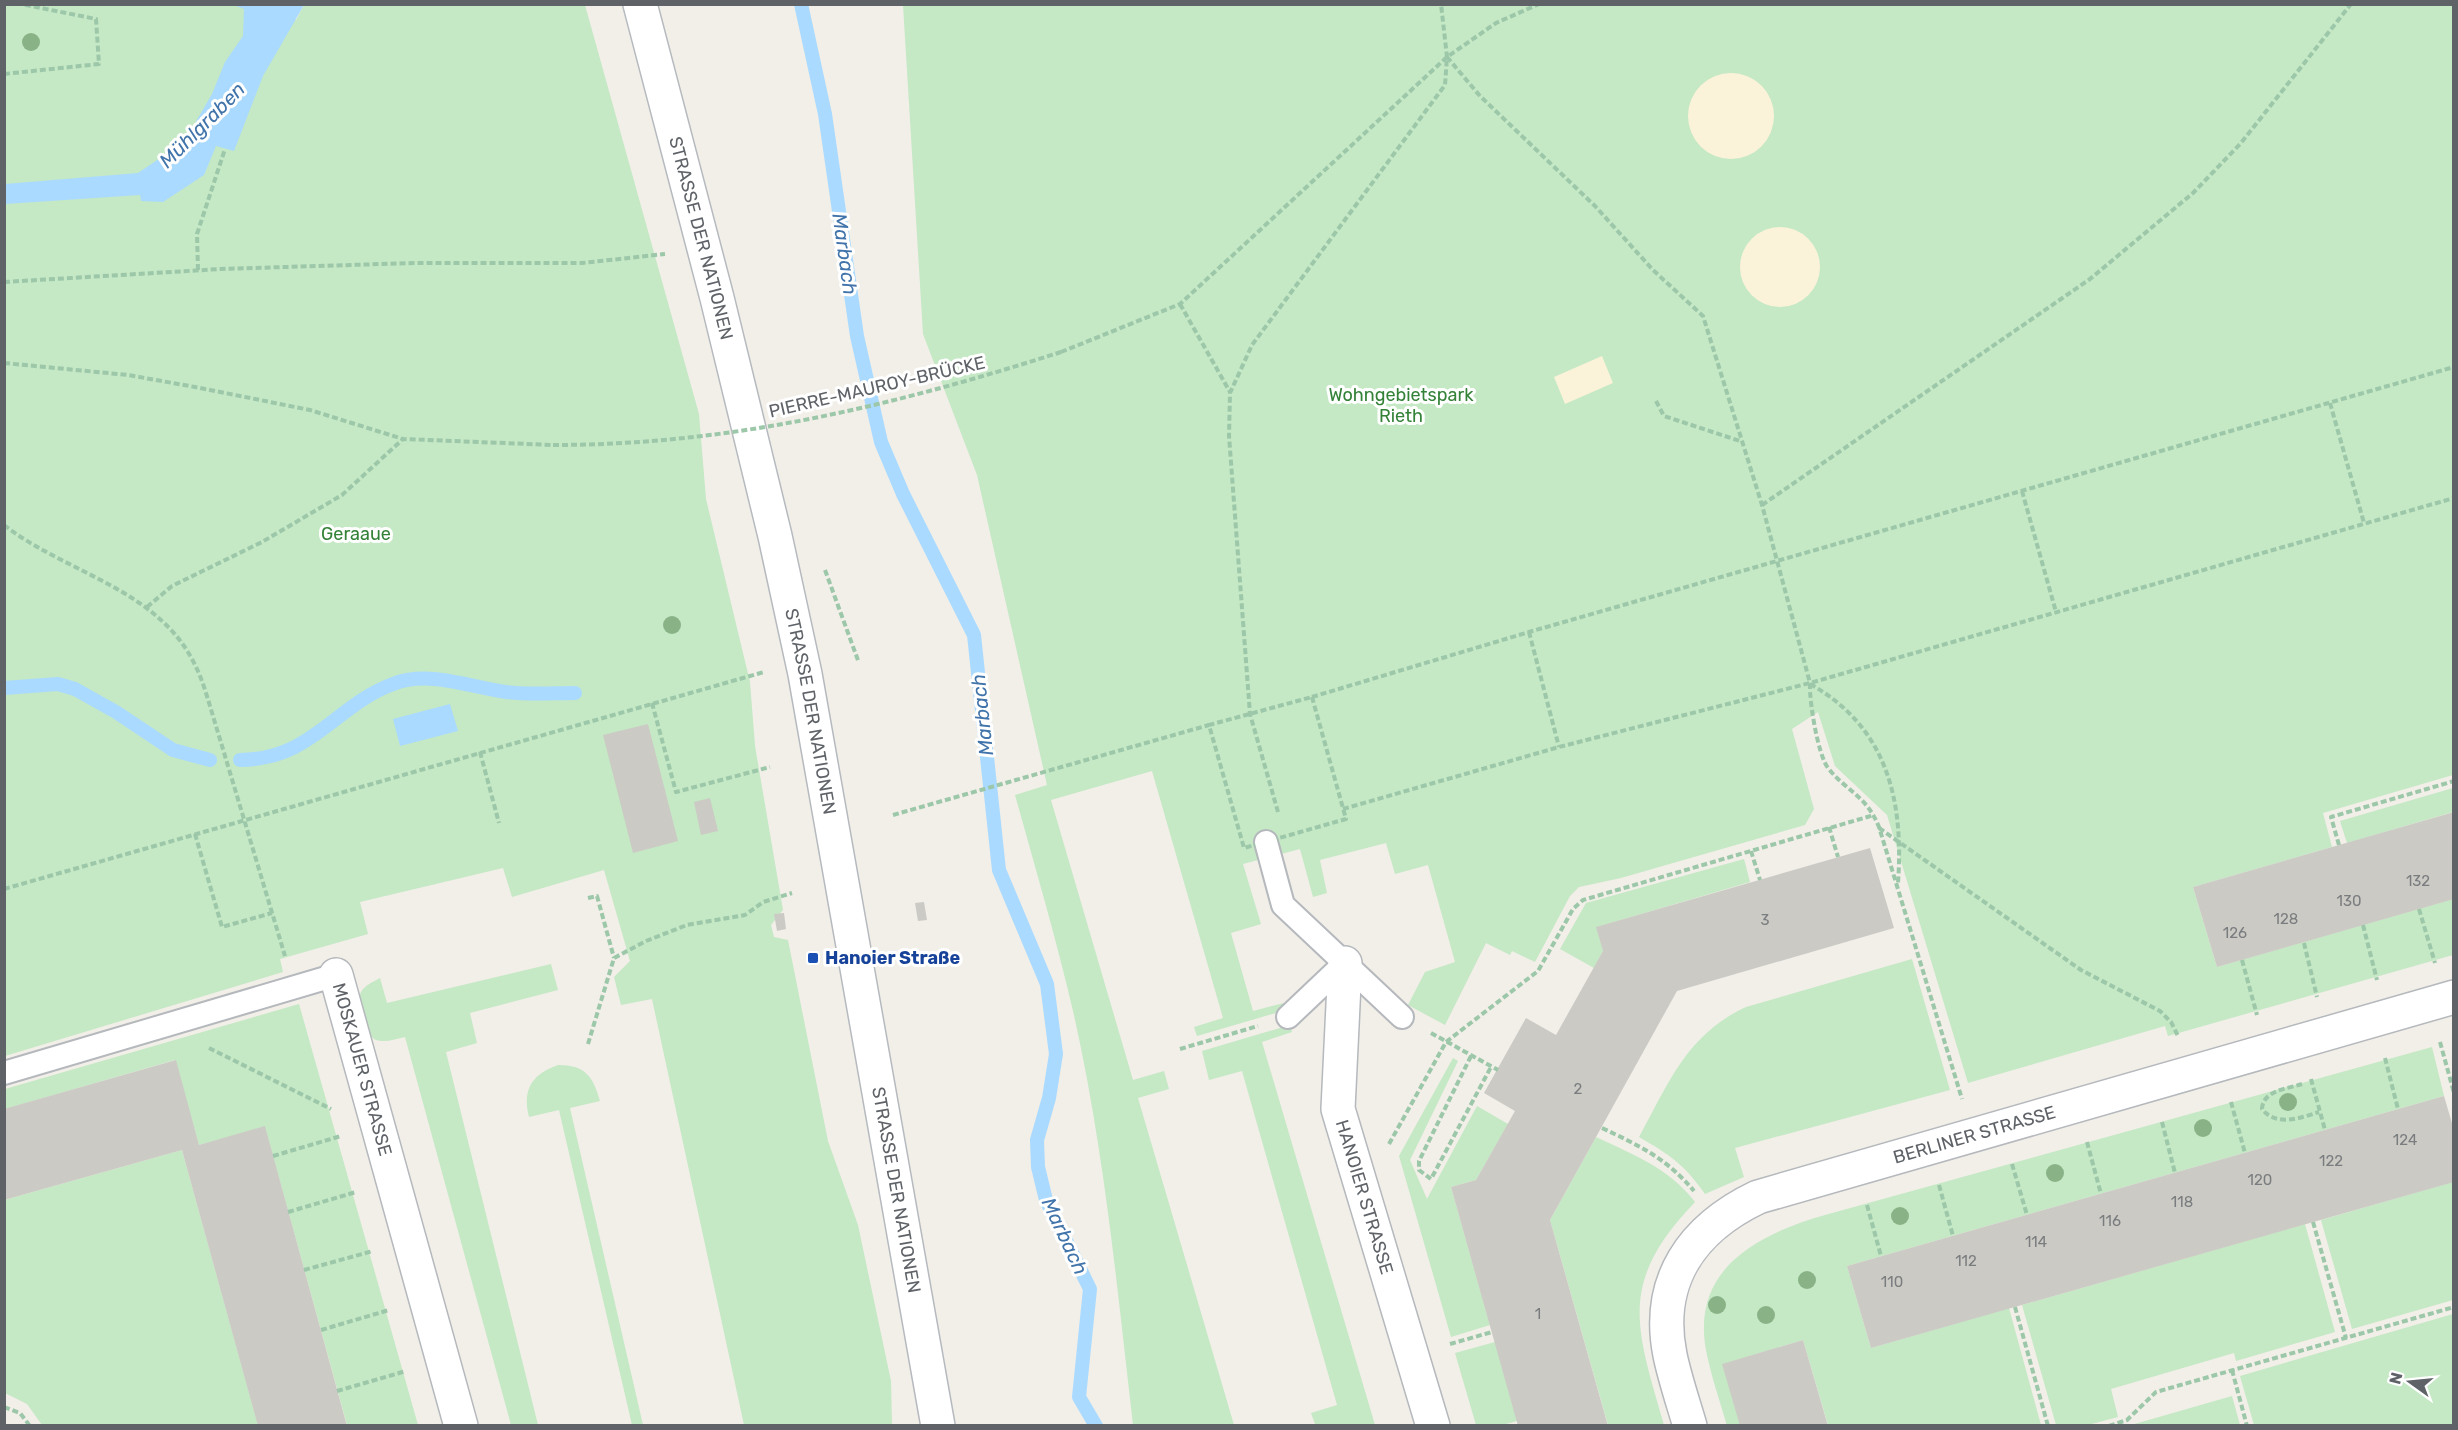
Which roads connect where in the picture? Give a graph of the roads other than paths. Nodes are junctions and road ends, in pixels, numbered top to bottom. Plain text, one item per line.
1 (640, 4) edge
2 (1275, 839) road end
3 (1345, 963) junction
4 (336, 975) joint
5 (2445, 985) edge
6 (1288, 1017) road end
7 (1402, 1017) dead end
8 (4, 1073) edge
9 (461, 1425) edge
10 (938, 1425) edge
11 (1433, 1425) edge
12 (1690, 1425) edge

1 - 10 street, STRASSE DER NATIONEN
2 - 3 lane
3 - 6 lane
3 - 7 lane
3 - 11 street, HANOIER STRASSE
4 - 8 lane, MOSKAUER STRASSE
4 - 9 street, MOSKAUER STRASSE
5 - 12 street, BERLINER STRASSE

